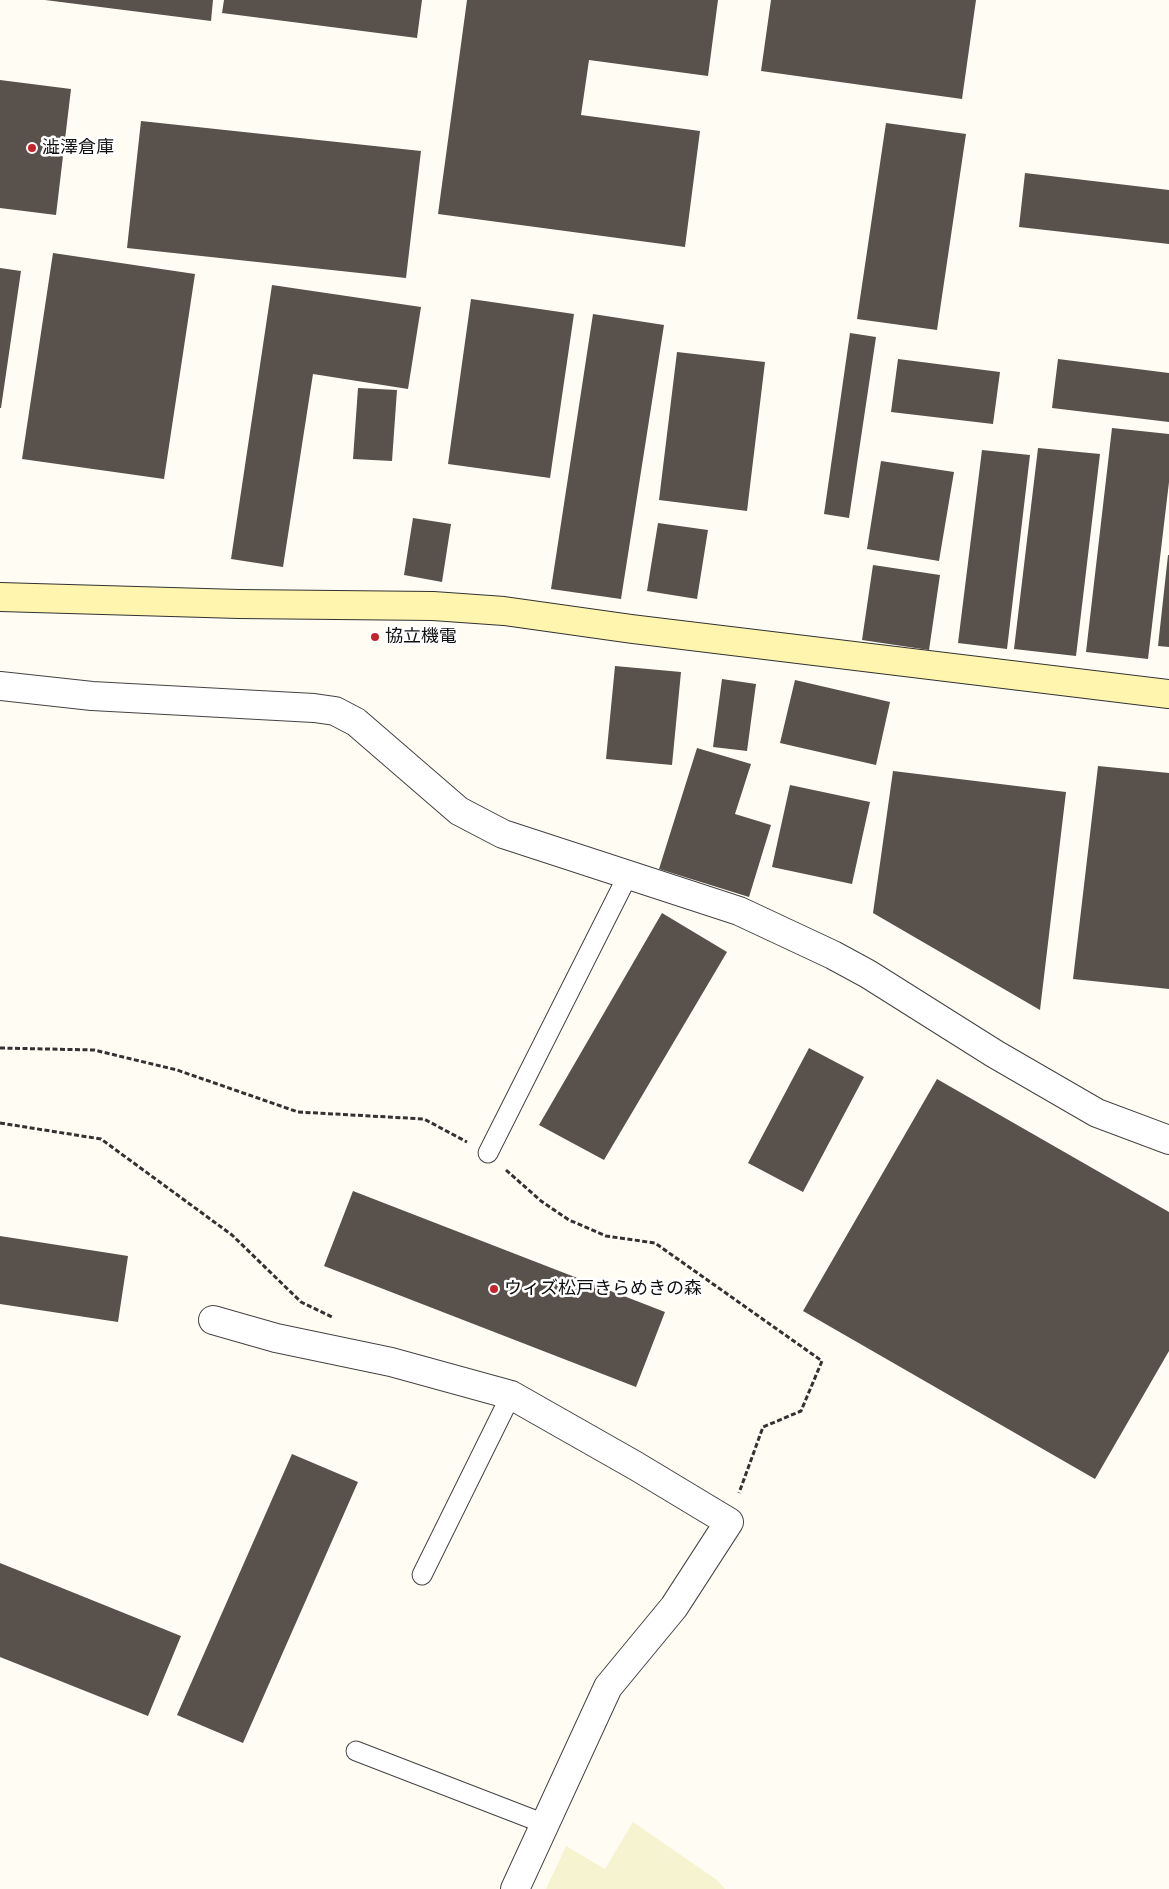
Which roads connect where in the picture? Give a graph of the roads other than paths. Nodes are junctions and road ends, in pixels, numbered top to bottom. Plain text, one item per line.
1 (0, 597) edge
2 (0, 686) edge
3 (1169, 694) edge
4 (628, 875) junction
5 (1169, 1140) edge
6 (488, 1153) road end
7 (213, 1320) dead end
8 (511, 1395) junction
9 (422, 1575) dead end
10 (356, 1751) dead end
11 (545, 1824) junction
12 (515, 1889) edge

1 - 3 street
2 - 4 street
4 - 5 street
4 - 6 lane
7 - 8 street
8 - 9 lane
8 - 11 street
10 - 11 lane
11 - 12 street

